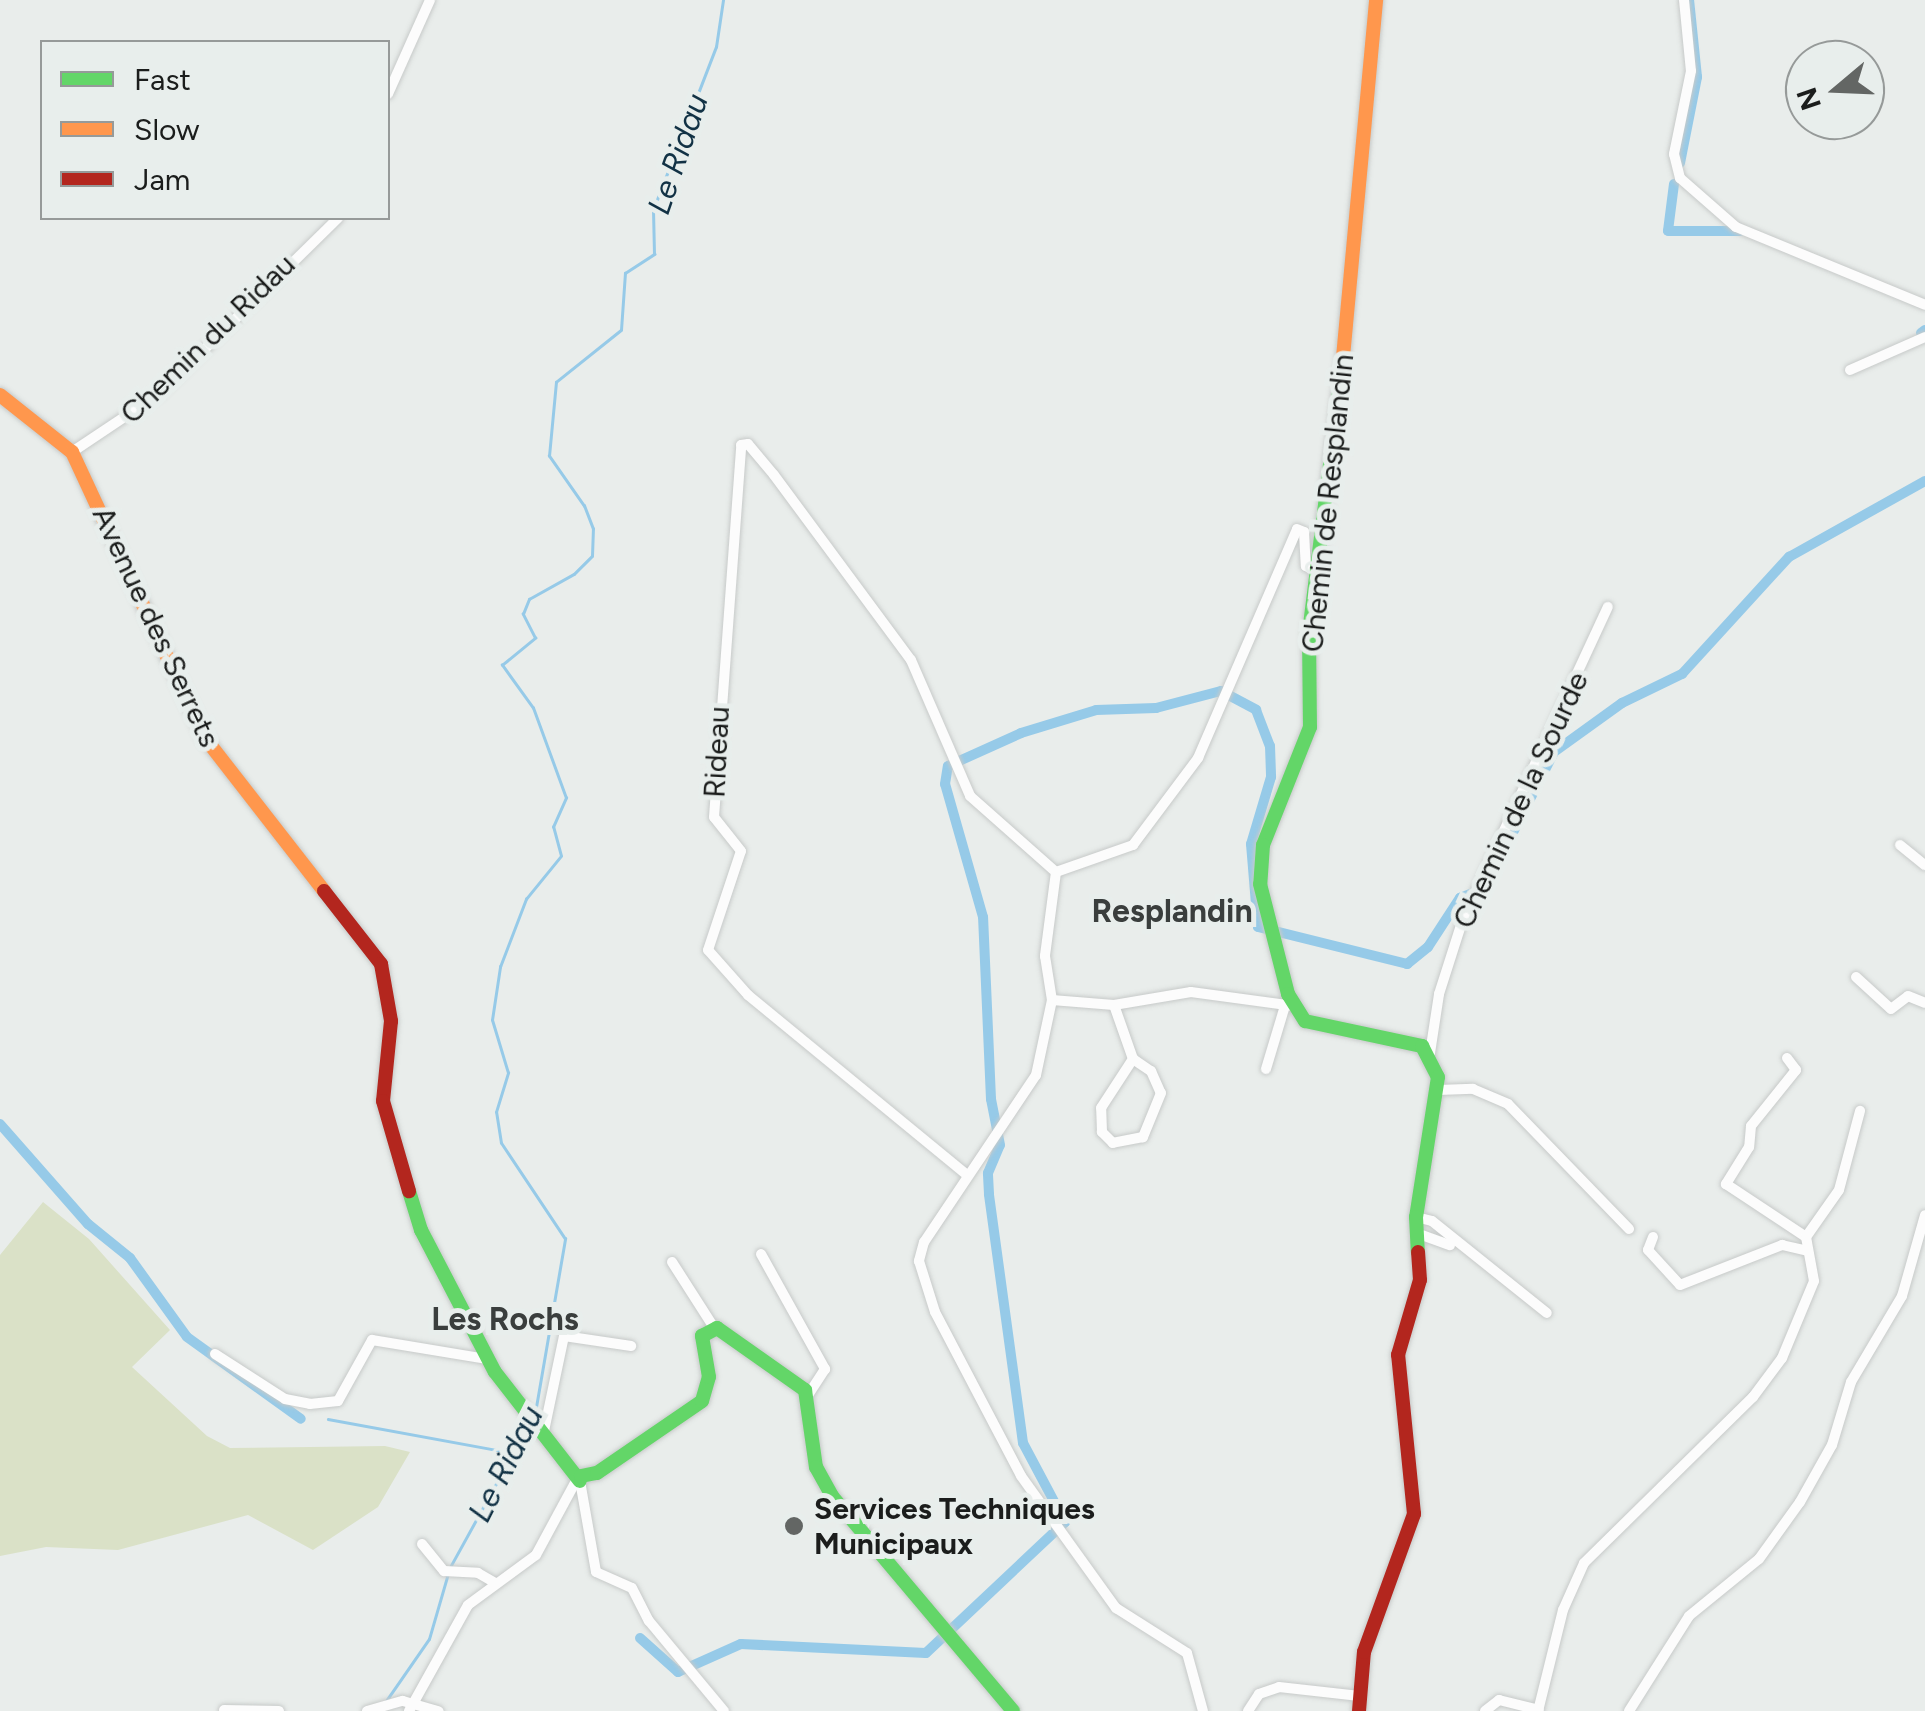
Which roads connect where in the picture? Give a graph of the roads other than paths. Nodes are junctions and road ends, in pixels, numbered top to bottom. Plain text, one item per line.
1 (430, 0) edge
2 (1376, 0) edge
3 (1684, 0) edge
4 (390, 90) edge
5 (336, 220) edge
6 (1925, 305) edge
7 (1925, 337) edge
8 (1850, 370) dead end
9 (0, 396) edge
10 (72, 452) junction
11 (1317, 572) junction
12 (1608, 607) dead end
13 (1900, 846) dead end
14 (1925, 865) edge
15 (1056, 872) junction
16 (1856, 977) dead end
17 (1052, 1000) junction
18 (1925, 1003) edge
19 (1114, 1005) junction
20 (1289, 1008) junction
21 (1430, 1053) junction
22 (1787, 1058) dead end
23 (1133, 1059) junction
24 (1266, 1069) dead end
25 (1438, 1090) junction
26 (1860, 1111) dead end
27 (967, 1175) junction
28 (1925, 1215) edge
29 (1416, 1217) junction
30 (1630, 1229) dead end
31 (1419, 1234) junction
32 (1652, 1236) dead end
33 (1806, 1237) junction
34 (1804, 1250) junction
35 (762, 1254) dead end
36 (672, 1262) dead end
37 (1498, 1283) dead end
38 (1547, 1313) dead end
39 (713, 1326) junction
40 (631, 1346) dead end
41 (215, 1354) dead end
42 (487, 1359) junction
43 (808, 1395) junction
44 (537, 1423) junction
45 (578, 1478) junction
46 (422, 1544) dead end
47 (495, 1583) junction
48 (1359, 1704) edge
49 (410, 1706) edge
50 (224, 1710) edge
51 (1539, 1710) edge
52 (279, 1711) edge
53 (367, 1711) edge
54 (439, 1711) edge
55 (724, 1711) edge
56 (1013, 1711) edge
57 (1203, 1711) edge
58 (1248, 1711) edge
59 (1485, 1711) edge
60 (1629, 1711) edge

1 - 4 street
2 - 11 street, Chemin de Resplandin
3 - 6 street
5 - 10 street, Chemin du Ridau
7 - 8 street
9 - 10 street, Avenue des Serrets
10 - 42 street, Avenue des Serrets
11 - 15 street
11 - 20 street, Chemin de Resplandin
12 - 21 street, Chemin de la Sourde
13 - 14 street
15 - 17 street
15 - 27 street, Rideau
16 - 18 street
17 - 19 street
17 - 27 street
19 - 20 street
19 - 23 street
20 - 21 street
20 - 24 street
21 - 25 street
22 - 33 street
23 - 23 street
25 - 29 street
25 - 30 street
26 - 33 street
27 - 57 street
28 - 60 street
29 - 31 street
29 - 38 street
31 - 37 street
31 - 48 street
32 - 34 street
33 - 34 street
34 - 51 street
35 - 43 street
36 - 39 street
39 - 43 street
39 - 45 street
40 - 44 street
41 - 42 street
42 - 44 street, Avenue des Serrets
43 - 56 street
44 - 45 street, Avenue des Serrets
45 - 47 street
45 - 55 street
46 - 47 street
47 - 49 street
48 - 58 street
49 - 53 street
49 - 54 street
50 - 52 street
51 - 59 street

